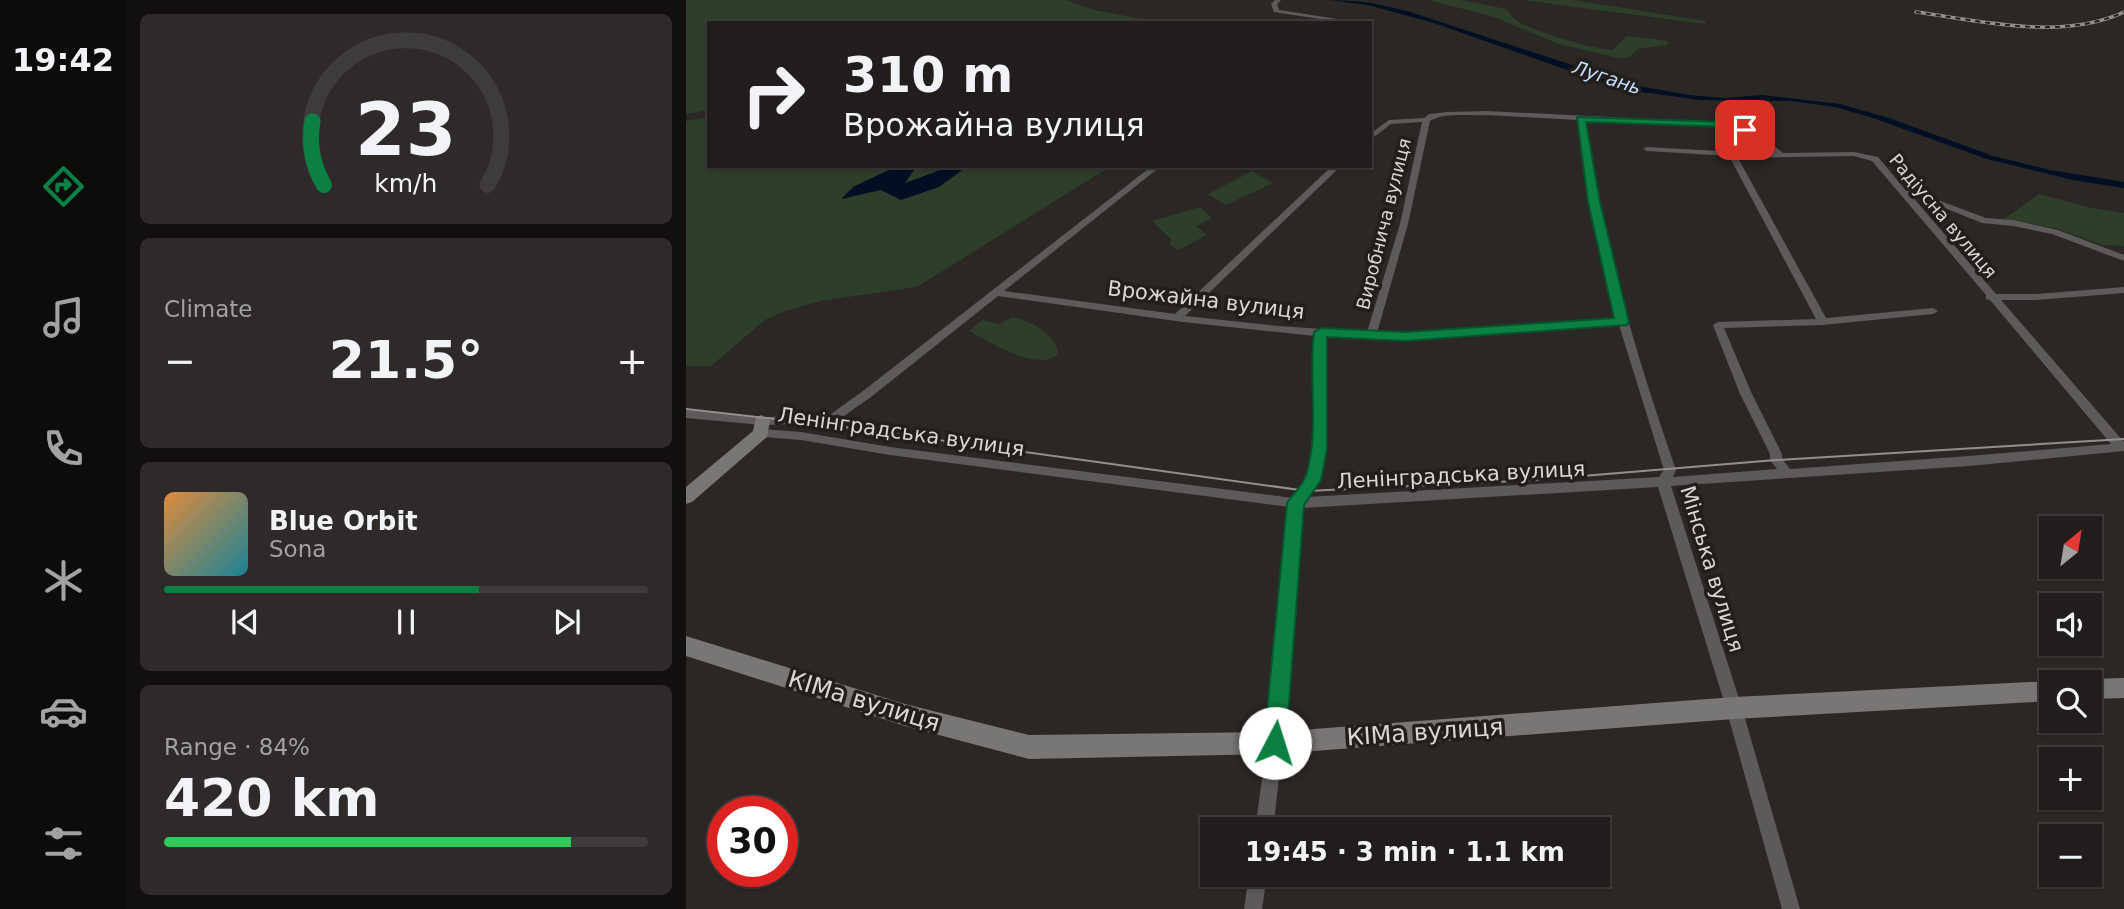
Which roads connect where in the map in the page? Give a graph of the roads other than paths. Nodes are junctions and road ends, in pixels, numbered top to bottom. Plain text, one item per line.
1 (1276, 2) edge
2 (1346, 21) edge
3 (1581, 119) junction
4 (1426, 120) junction
5 (1389, 122) joint
6 (1372, 136) edge
7 (1647, 149) dead end
8 (1738, 153) junction
9 (1781, 155) junction
10 (1154, 168) edge
11 (1335, 168) edge
12 (1900, 187) junction
13 (2124, 258) edge
14 (2124, 290) edge
15 (995, 293) junction
16 (1990, 297) junction
17 (1933, 311) dead end
18 (1178, 317) junction
19 (1622, 322) junction
20 (1823, 322) junction
21 (1321, 332) junction
22 (1371, 336) junction
23 (686, 414) edge
24 (761, 427) junction
25 (2122, 447) edge
26 (1787, 473) junction
27 (1663, 482) junction
28 (686, 497) edge
29 (1296, 503) junction
30 (686, 646) edge
31 (2124, 688) edge
32 (2102, 689) edge
33 (2039, 692) edge
34 (1734, 708) junction
35 (1275, 743) junction
36 (1266, 817) edge
37 (1256, 887) edge
38 (1253, 909) edge
39 (1791, 909) edge

1 - 2 street
3 - 4 street
3 - 9 street
3 - 19 street, Мінська вулиця
4 - 5 street
4 - 22 street, Виробнича вулиця
5 - 6 street
7 - 8 street
8 - 9 street
8 - 20 street
9 - 12 street, Радіусна вулиця
10 - 15 street
11 - 18 street
12 - 13 street
12 - 16 street, Радіусна вулиця
14 - 16 street
15 - 18 street, Врожайна вулиця
15 - 24 street
16 - 25 street, Радіусна вулиця
17 - 20 street
18 - 21 street, Врожайна вулиця
19 - 22 street, Врожайна вулиця
19 - 27 street, Мінська вулиця
20 - 26 street
21 - 22 street, Врожайна вулиця
21 - 29 street
23 - 24 street
24 - 28 street
24 - 29 street, Ленінградська вулиця
25 - 26 street, Ленінградська вулиця
26 - 27 street, Ленінградська вулиця
27 - 29 street, Ленінградська вулиця
27 - 34 street, Мінська вулиця
29 - 35 street
30 - 35 street, КІМа вулиця
31 - 32 street
33 - 34 street, КІМа вулиця
34 - 35 street, КІМа вулиця
34 - 39 street, Мінська вулиця
35 - 36 street
37 - 38 street

